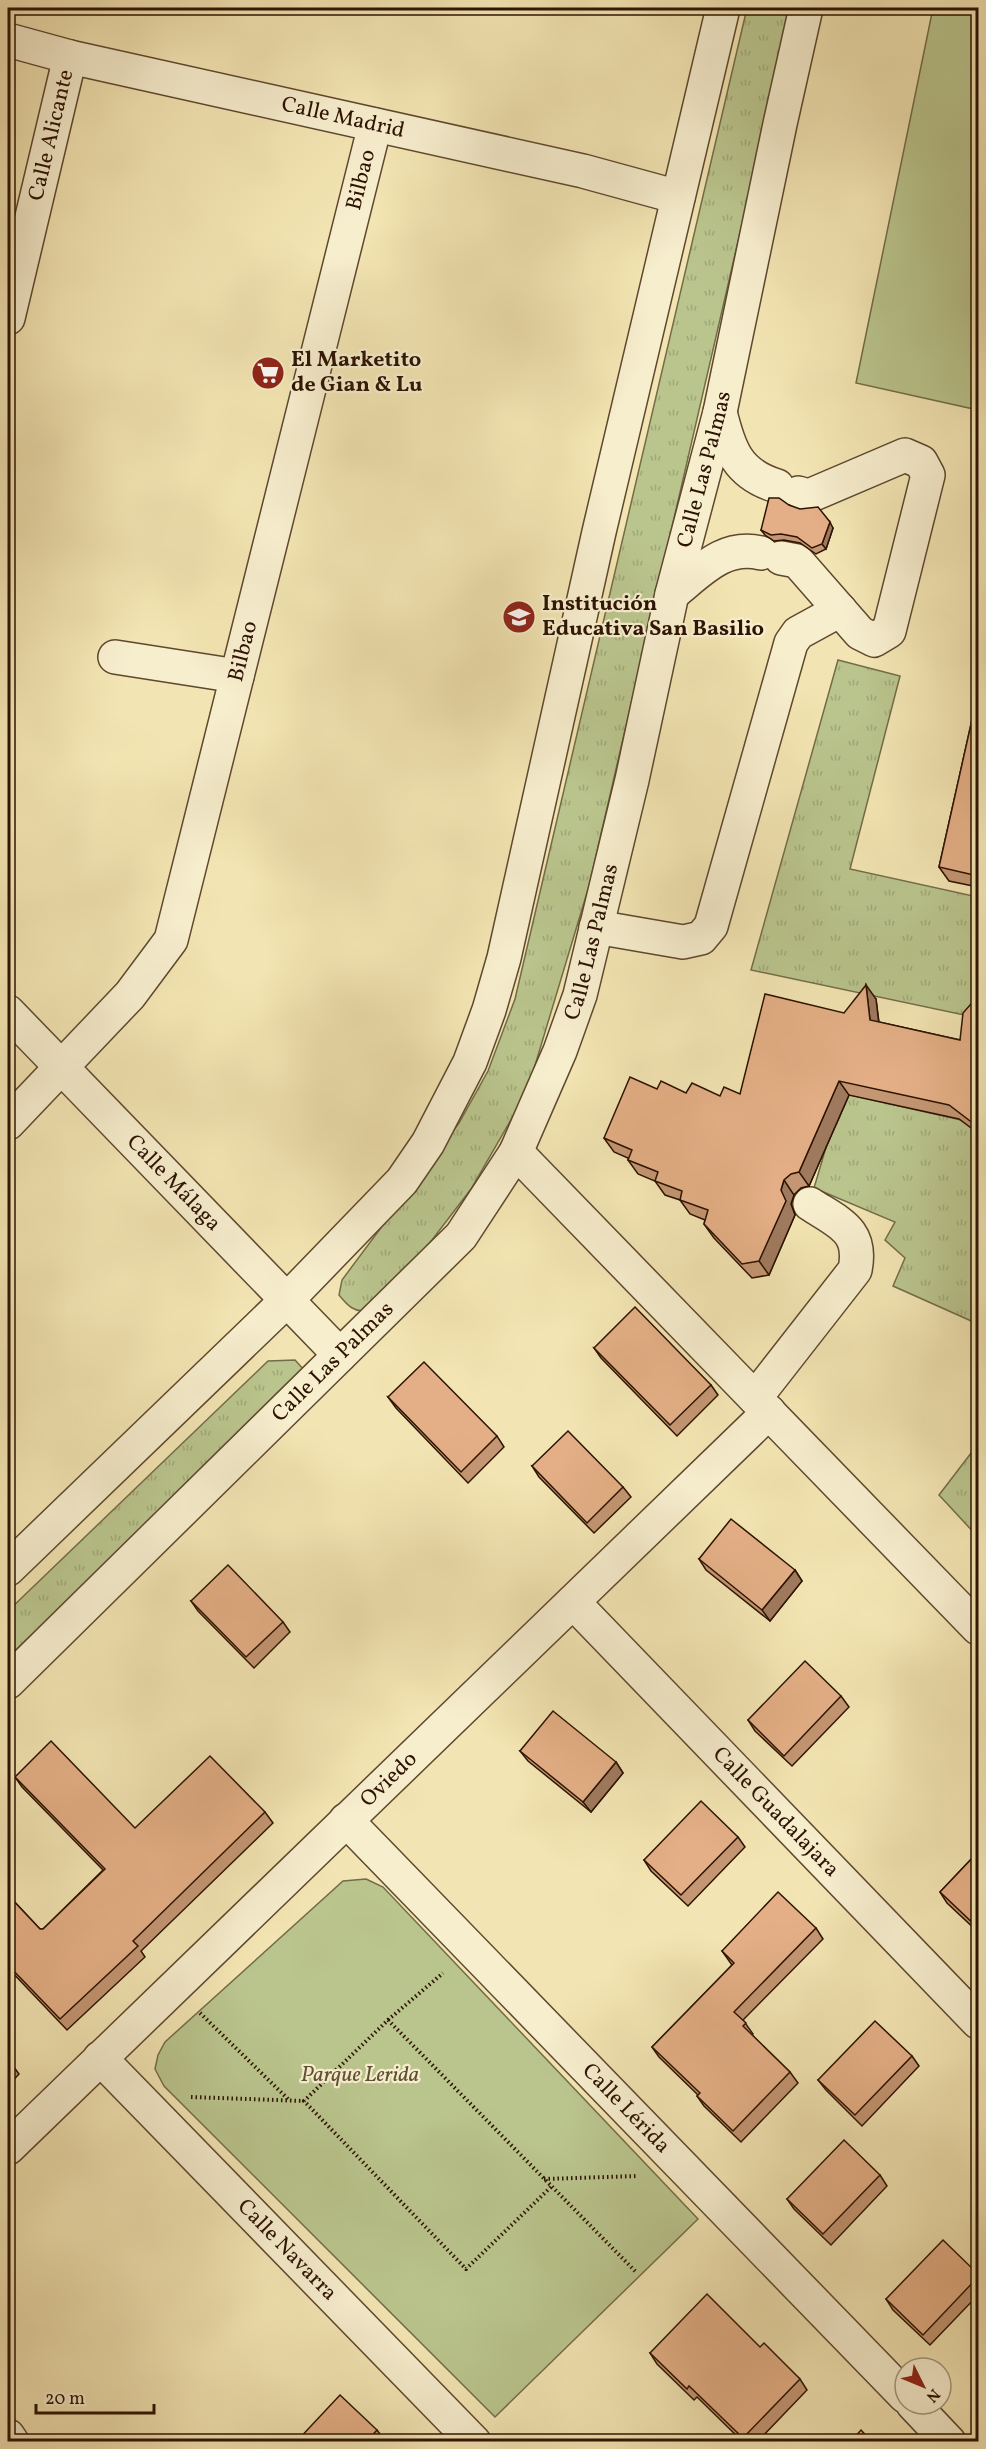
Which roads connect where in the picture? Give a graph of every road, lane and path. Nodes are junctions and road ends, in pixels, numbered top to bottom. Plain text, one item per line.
1 (723, 8) edge
2 (806, 8) edge
3 (8, 40) edge
4 (70, 57) junction
5 (375, 125) junction
6 (678, 197) junction
7 (8, 318) edge
8 (720, 412) junction
9 (672, 594) junction
10 (840, 610) junction
11 (115, 657) dead end
12 (237, 676) junction
13 (596, 927) junction
14 (8, 1012) edge
15 (62, 1068) junction
16 (8, 1123) edge
17 (516, 1152) junction
18 (810, 1204) dead end
19 (287, 1300) junction
20 (340, 1355) junction
21 (762, 1405) junction
22 (8, 1569) edge
23 (573, 1602) junction
24 (978, 1628) edge
25 (8, 1682) edge
26 (346, 1820) junction
27 (471, 1949) junction
28 (174, 1987) junction
29 (388, 2020) junction
30 (978, 2022) edge
31 (100, 2058) junction
32 (136, 2094) junction
33 (290, 2100) junction
34 (304, 2101) junction
35 (8, 2148) edge
36 (691, 2175) junction
37 (543, 2179) junction
38 (551, 2187) junction
39 (637, 2273) dead end
40 (893, 2384) edge
41 (924, 2416) edge
42 (8, 2436) edge
43 (12, 2442) edge
44 (474, 2442) edge
45 (949, 2442) edge

1 - 6 street
2 - 8 street, Calle Las Palmas
3 - 4 street, Calle Madrid
4 - 5 street, Calle Madrid
4 - 7 street, Calle Alicante
5 - 6 street, Calle Madrid
5 - 12 street, Bilbao
6 - 19 street
8 - 9 street, Calle Las Palmas
8 - 10 street
9 - 10 street
9 - 13 street, Calle Las Palmas
10 - 13 street
11 - 12 street
12 - 15 street, Bilbao
13 - 17 street, Calle Las Palmas
14 - 15 street, Calle Málaga
15 - 16 street, Bilbao
15 - 19 street, Calle Málaga
17 - 20 street, Calle Las Palmas
17 - 21 street
18 - 21 street, Oviedo
19 - 20 street, Calle Málaga
19 - 22 street
20 - 25 street, Calle Las Palmas
21 - 23 street, Oviedo
21 - 24 street
23 - 26 street, Oviedo
23 - 30 street, Calle Guadalajara
26 - 27 street, Calle Lérida
26 - 28 street, Oviedo
27 - 29 path
27 - 36 street, Calle Lérida
28 - 31 street, Oviedo
28 - 33 path
29 - 34 path
29 - 37 path
31 - 32 street, Calle Navarra
31 - 35 street, Oviedo
32 - 33 path
32 - 44 street, Calle Navarra
33 - 34 path
34 - 38 path
36 - 37 path
36 - 40 street, Calle Lérida
37 - 38 path
38 - 39 path
41 - 45 street
42 - 43 street

